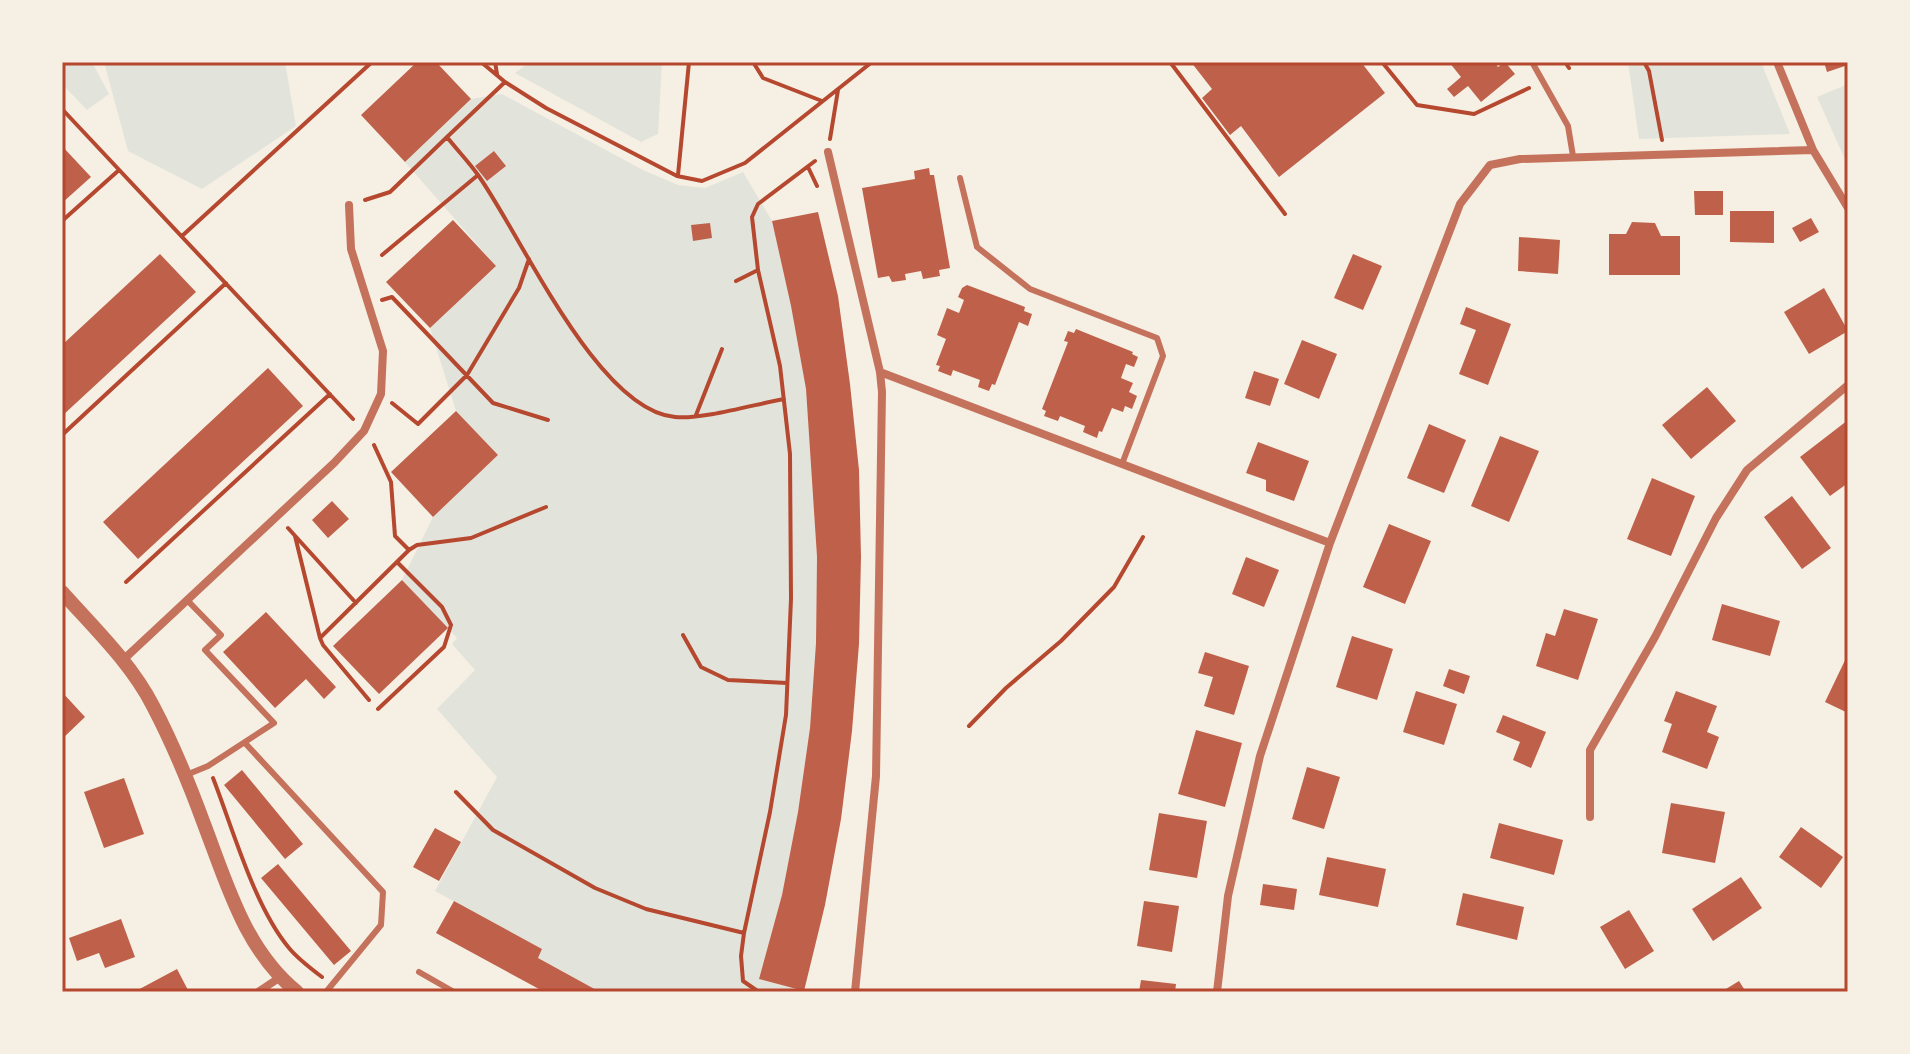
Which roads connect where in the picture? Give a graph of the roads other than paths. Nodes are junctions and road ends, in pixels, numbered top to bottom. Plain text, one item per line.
1 (1532, 62) edge
2 (1777, 62) edge
3 (1813, 150) junction
4 (828, 152) road end
5 (1573, 156) junction
6 (960, 178) dead end
7 (349, 205) road end
8 (1848, 208) edge
9 (880, 372) junction
10 (1848, 385) edge
11 (1122, 464) junction
12 (1330, 543) junction
13 (62, 592) edge
14 (187, 600) junction
15 (123, 660) junction
16 (245, 743) junction
17 (186, 775) junction
18 (1590, 817) dead end
19 (419, 972) dead end
20 (279, 978) junction
21 (258, 992) edge
22 (297, 992) edge
23 (326, 992) edge
24 (454, 992) edge
25 (855, 992) edge
26 (1217, 992) edge

1 - 5 lane
2 - 3 street
3 - 5 street
3 - 8 street
4 - 9 street
5 - 12 street
6 - 11 lane
7 - 14 street
9 - 11 street
9 - 25 street
10 - 18 street
11 - 12 street
12 - 26 street
13 - 15 street
14 - 15 street
14 - 16 lane
15 - 17 street
16 - 17 lane
16 - 23 lane
17 - 20 street
19 - 24 lane
20 - 21 street
20 - 22 street

